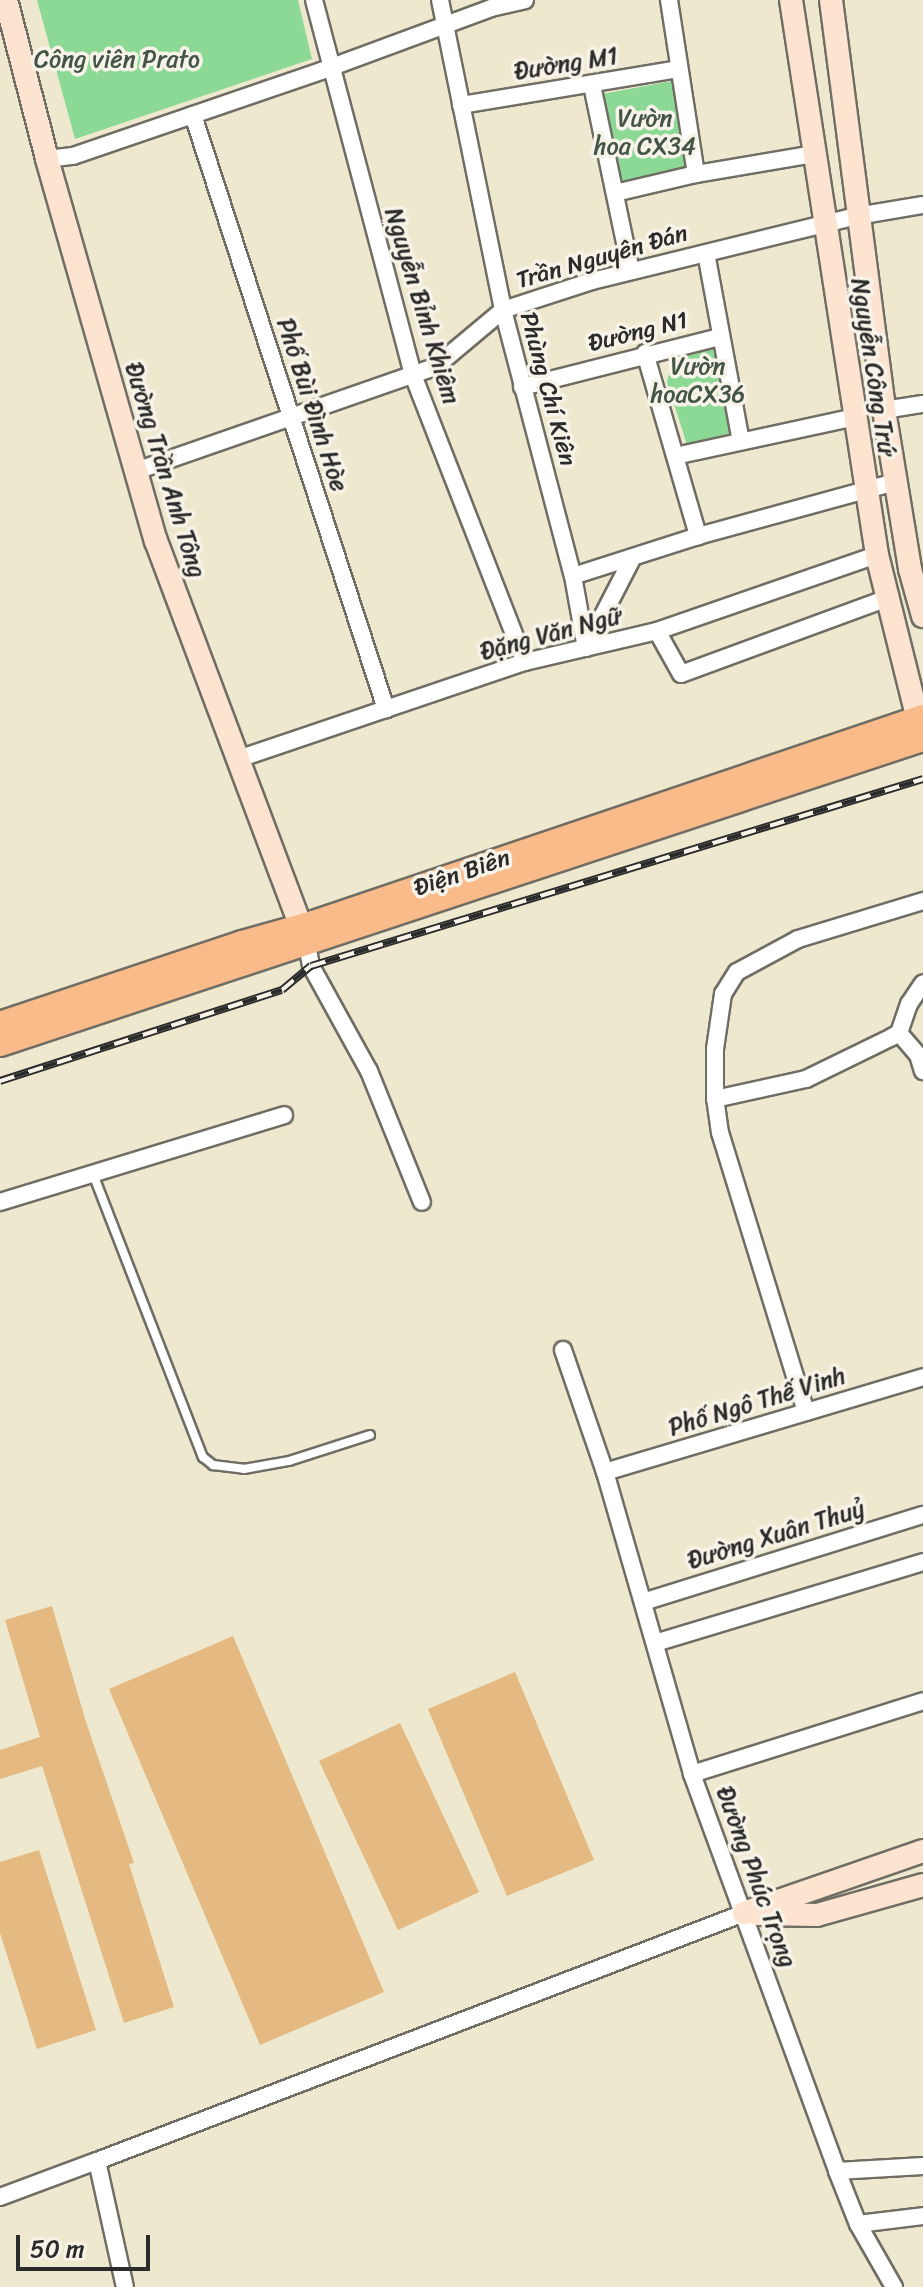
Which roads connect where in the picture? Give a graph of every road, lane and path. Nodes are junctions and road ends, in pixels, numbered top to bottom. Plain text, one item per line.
1 (6, 0) edge
2 (314, 0) edge
3 (440, 0) edge
4 (525, 0) edge
5 (669, 0) edge
6 (791, 0) edge
7 (831, 0) edge
8 (444, 25) junction
9 (329, 68) junction
10 (679, 69) junction
11 (592, 85) junction
12 (461, 105) junction
13 (193, 115) junction
14 (814, 154) junction
15 (47, 159) junction
16 (696, 174) junction
17 (615, 193) junction
18 (923, 205) edge
19 (857, 216) junction
20 (824, 224) junction
21 (706, 253) junction
22 (631, 271) junction
23 (503, 310) junction
24 (720, 337) junction
25 (645, 353) junction
26 (413, 375) junction
27 (522, 387) junction
28 (923, 404) edge
29 (884, 410) junction
30 (291, 416) junction
31 (855, 417) junction
32 (741, 441) junction
33 (675, 456) junction
34 (136, 471) junction
35 (895, 482) junction
36 (866, 490) junction
37 (698, 536) junction
38 (877, 555) junction
39 (633, 557) junction
40 (573, 576) junction
41 (919, 587) edge
42 (888, 598) junction
43 (923, 616) edge
44 (657, 631) junction
45 (586, 648) junction
46 (525, 662) junction
47 (386, 709) junction
48 (922, 728) edge
49 (238, 759) junction
50 (923, 901) edge
51 (305, 936) junction
52 (923, 983) edge
53 (0, 1024) edge
54 (899, 1033) junction
55 (0, 1044) edge
56 (923, 1071) edge
57 (715, 1099) junction
58 (284, 1115) dead end
59 (93, 1174) junction
60 (0, 1202) edge
61 (422, 1202) dead end
62 (563, 1350) dead end
63 (923, 1377) edge
64 (806, 1412) junction
65 (370, 1435) dead end
66 (605, 1472) junction
67 (923, 1515) edge
68 (923, 1562) edge
69 (643, 1602) junction
70 (655, 1643) junction
71 (923, 1701) edge
72 (692, 1774) junction
73 (923, 1851) edge
74 (923, 1885) edge
75 (744, 1913) junction
76 (97, 2161) junction
77 (923, 2166) edge
78 (837, 2171) junction
79 (0, 2197) edge
80 (923, 2216) edge
81 (858, 2224) junction
82 (125, 2287) edge
83 (894, 2287) edge

1 - 15 street, Đường Trần Anh Tông
2 - 9 street, Nguyễn Bỉnh Khiêm
3 - 8 street, Phùng Chí Kiên
4 - 8 street
5 - 10 street
6 - 14 street, Nguyễn Công Trứ
7 - 19 street, Nguyễn Công Trứ
8 - 9 street
8 - 12 street, Phùng Chí Kiên
9 - 13 street
9 - 26 street, Nguyễn Bỉnh Khiêm
10 - 11 street, Đường M1
10 - 16 street
11 - 12 street, Đường M1
11 - 17 street
12 - 23 street, Phùng Chí Kiên
13 - 15 street
13 - 30 street, Phố Bùi Đình Hòe
14 - 16 street
14 - 20 street, Nguyễn Công Trứ
15 - 34 street, Đường Trần Anh Tông
16 - 17 street
17 - 22 street
18 - 19 street, Trần Nguyên Đán
19 - 20 street, Trần Nguyên Đán
19 - 29 street, Nguyễn Công Trứ
20 - 21 street, Trần Nguyên Đán
20 - 31 street, Nguyễn Công Trứ
21 - 22 street, Trần Nguyên Đán
21 - 24 street
22 - 23 street, Trần Nguyên Đán
23 - 26 street, Trần Nguyên Đán
23 - 27 street, Phùng Chí Kiên
24 - 25 street, Đường N1
24 - 32 street
25 - 27 street, Đường N1
25 - 33 street
26 - 30 street, Trần Nguyên Đán
26 - 46 street, Nguyễn Bỉnh Khiêm
27 - 40 street, Phùng Chí Kiên
28 - 29 street
29 - 35 street, Nguyễn Công Trứ
30 - 34 street, Trần Nguyên Đán
30 - 47 street, Phố Bùi Đình Hòe
31 - 32 street
31 - 36 street, Nguyễn Công Trứ
32 - 33 street
33 - 37 street
34 - 49 street, Đường Trần Anh Tông
35 - 36 street
35 - 41 street, Nguyễn Công Trứ
36 - 37 street
36 - 38 street, Nguyễn Công Trứ
37 - 39 street
38 - 42 street, Nguyễn Công Trứ
38 - 44 street, Đặng Văn Ngữ
39 - 40 street
39 - 45 street
40 - 45 street, Phùng Chí Kiên
41 - 43 street, Nguyễn Công Trứ
42 - 44 street
42 - 48 street, Nguyễn Công Trứ
44 - 45 street, Đặng Văn Ngữ
45 - 46 street, Đặng Văn Ngữ
46 - 47 street, Đặng Văn Ngữ
47 - 49 street, Đặng Văn Ngữ
48 - 51 main road, Điện Biên
49 - 51 street, Đường Trần Anh Tông
50 - 57 street
51 - 53 main road, Điện Biên
51 - 55 main road, Điện Biên
51 - 61 street
52 - 54 street
54 - 56 street
54 - 57 street
57 - 64 street
58 - 59 street
59 - 60 street
59 - 65 lane
62 - 66 street, Đường Phúc Trọng
63 - 64 street, Phố Ngô Thế Vinh
64 - 66 street, Phố Ngô Thế Vinh
66 - 69 street, Đường Phúc Trọng
67 - 69 street, Đường Xuân Thuỷ
68 - 70 street
69 - 70 street, Đường Phúc Trọng
70 - 72 street, Đường Phúc Trọng
71 - 72 street
72 - 75 street, Đường Phúc Trọng
73 - 75 street
74 - 75 street
75 - 76 street
75 - 78 street, Đường Phúc Trọng
76 - 79 street
76 - 82 street
77 - 78 street
78 - 81 street, Đường Phúc Trọng
80 - 81 street
81 - 83 street, Đường Phúc Trọng

